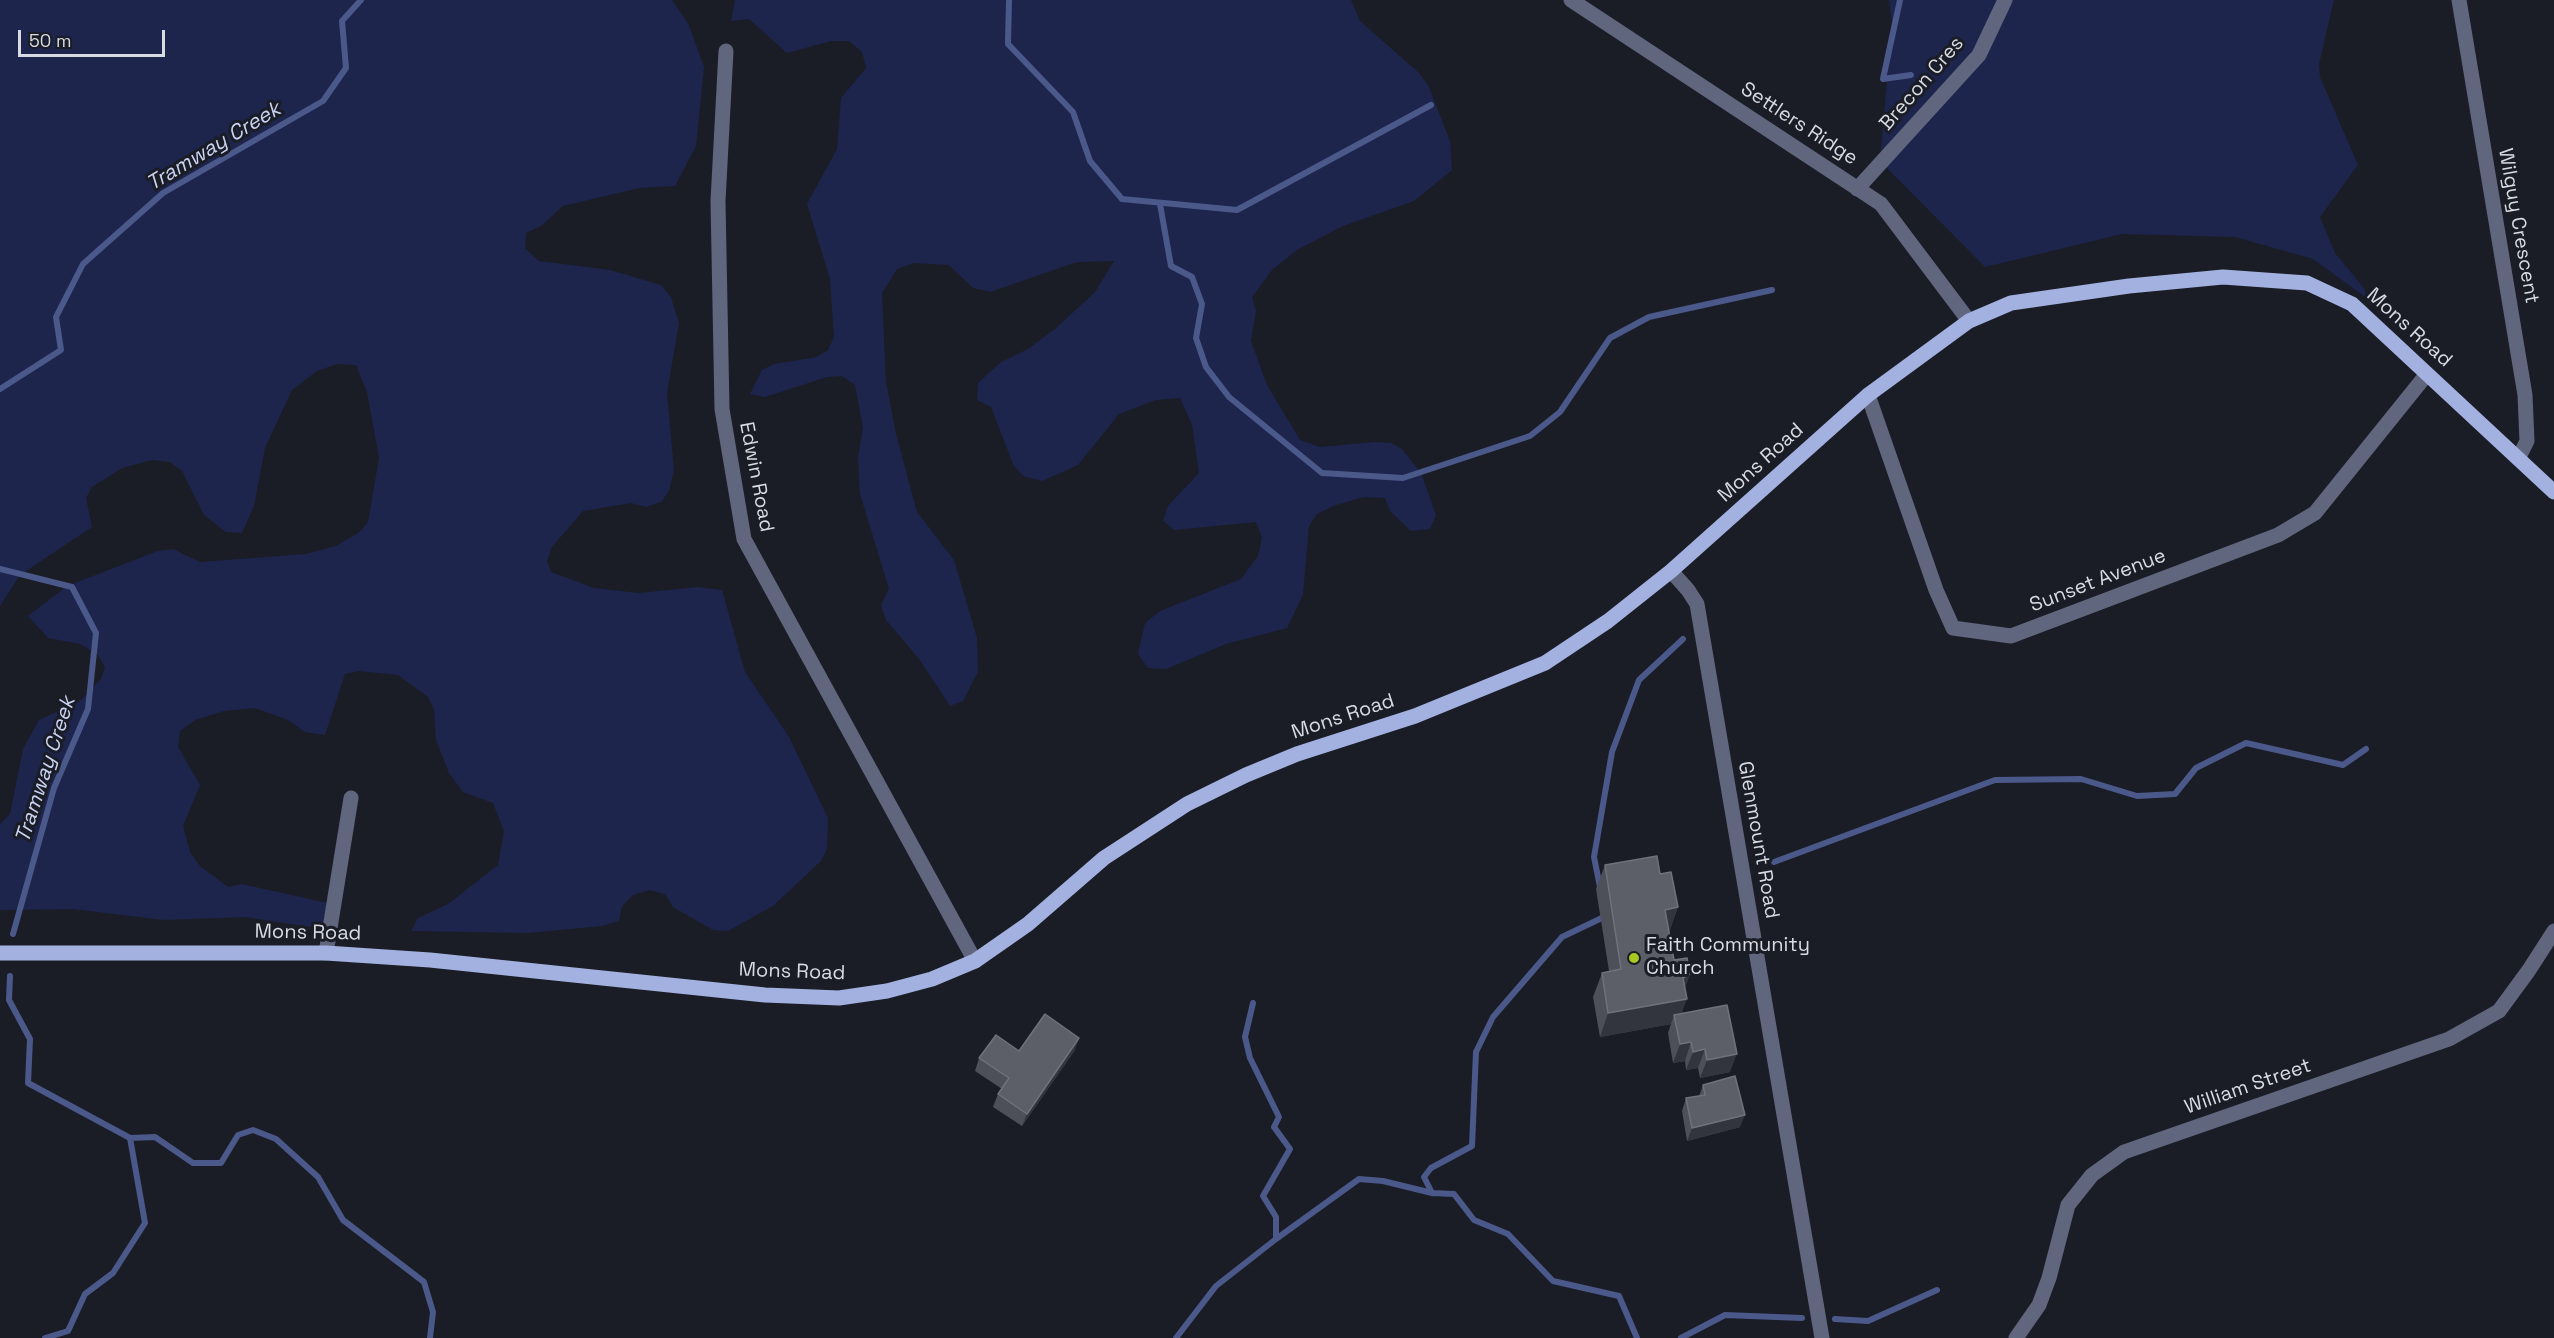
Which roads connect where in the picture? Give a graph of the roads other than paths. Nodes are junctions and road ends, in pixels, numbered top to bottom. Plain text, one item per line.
1 (1571, 0) edge
2 (2005, 0) edge
3 (2459, 0) edge
4 (726, 51) dead end
5 (1857, 189) junction
6 (1969, 321) junction
7 (2427, 374) junction
8 (1869, 395) junction
9 (2519, 457) junction
10 (2554, 492) edge
11 (1671, 571) junction
12 (351, 798) dead end
13 (2554, 931) edge
14 (0, 953) edge
15 (326, 953) junction
16 (975, 961) junction
17 (1822, 1338) edge
18 (2016, 1338) edge

1 - 5 street, Settlers Ridge
2 - 5 street, Brecon Cres
3 - 9 street, Wilguy Crescent
4 - 16 street, Edwin Road
5 - 6 street, Settlers Ridge
6 - 7 main road, Mons Road
6 - 8 main road, Mons Road
7 - 8 street, Sunset Avenue
7 - 9 main road, Mons Road
8 - 11 main road, Mons Road
9 - 10 main road, Mons Road
11 - 16 main road, Mons Road
11 - 17 street, Glenmount Road
12 - 15 street
13 - 18 street, William Street
14 - 15 main road, Mons Road
15 - 16 main road, Mons Road

